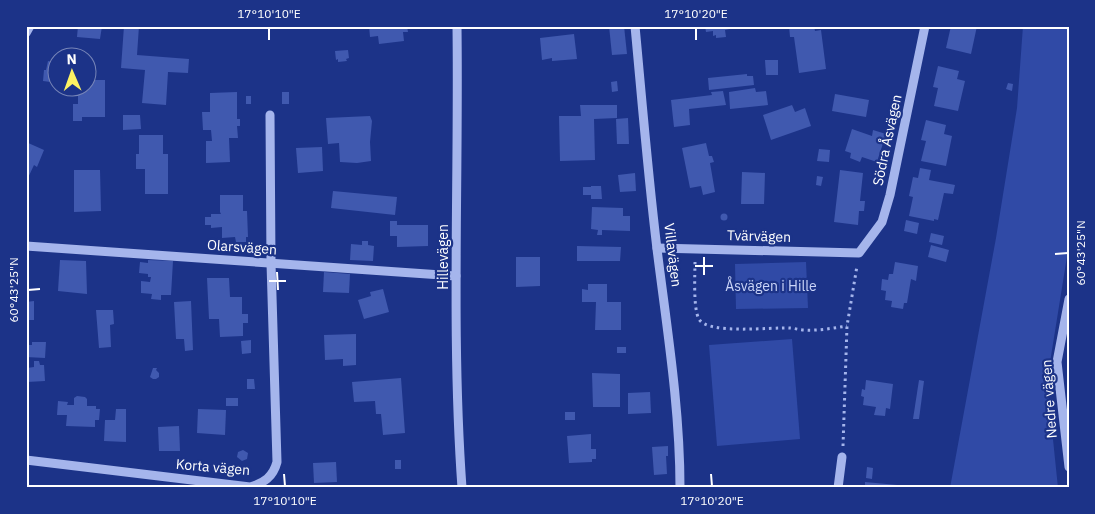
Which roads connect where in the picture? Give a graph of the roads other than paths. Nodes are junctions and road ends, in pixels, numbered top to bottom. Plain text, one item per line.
1 (30, 26) edge
2 (457, 26) edge
3 (635, 26) edge
4 (925, 26) edge
5 (26, 33) edge
6 (270, 115) dead end
7 (26, 246) edge
8 (657, 248) junction
9 (859, 253) joint
10 (271, 263) junction
11 (456, 276) junction
12 (1069, 299) edge
13 (842, 457) road end
14 (26, 460) edge
15 (1069, 467) edge
16 (462, 488) edge
17 (680, 488) edge
18 (838, 488) edge

1 - 5 street
2 - 11 street, Hillevägen
3 - 8 street, Villavägen
4 - 9 street, Södra Åsvägen
6 - 10 street, Korta vägen
7 - 10 street, Olarsvägen
8 - 9 street, Tvärvägen
8 - 17 street, Villavägen
10 - 11 street, Olarsvägen
10 - 14 street, Korta vägen
11 - 16 street, Hillevägen
12 - 15 street, Nedre vägen
13 - 18 street

